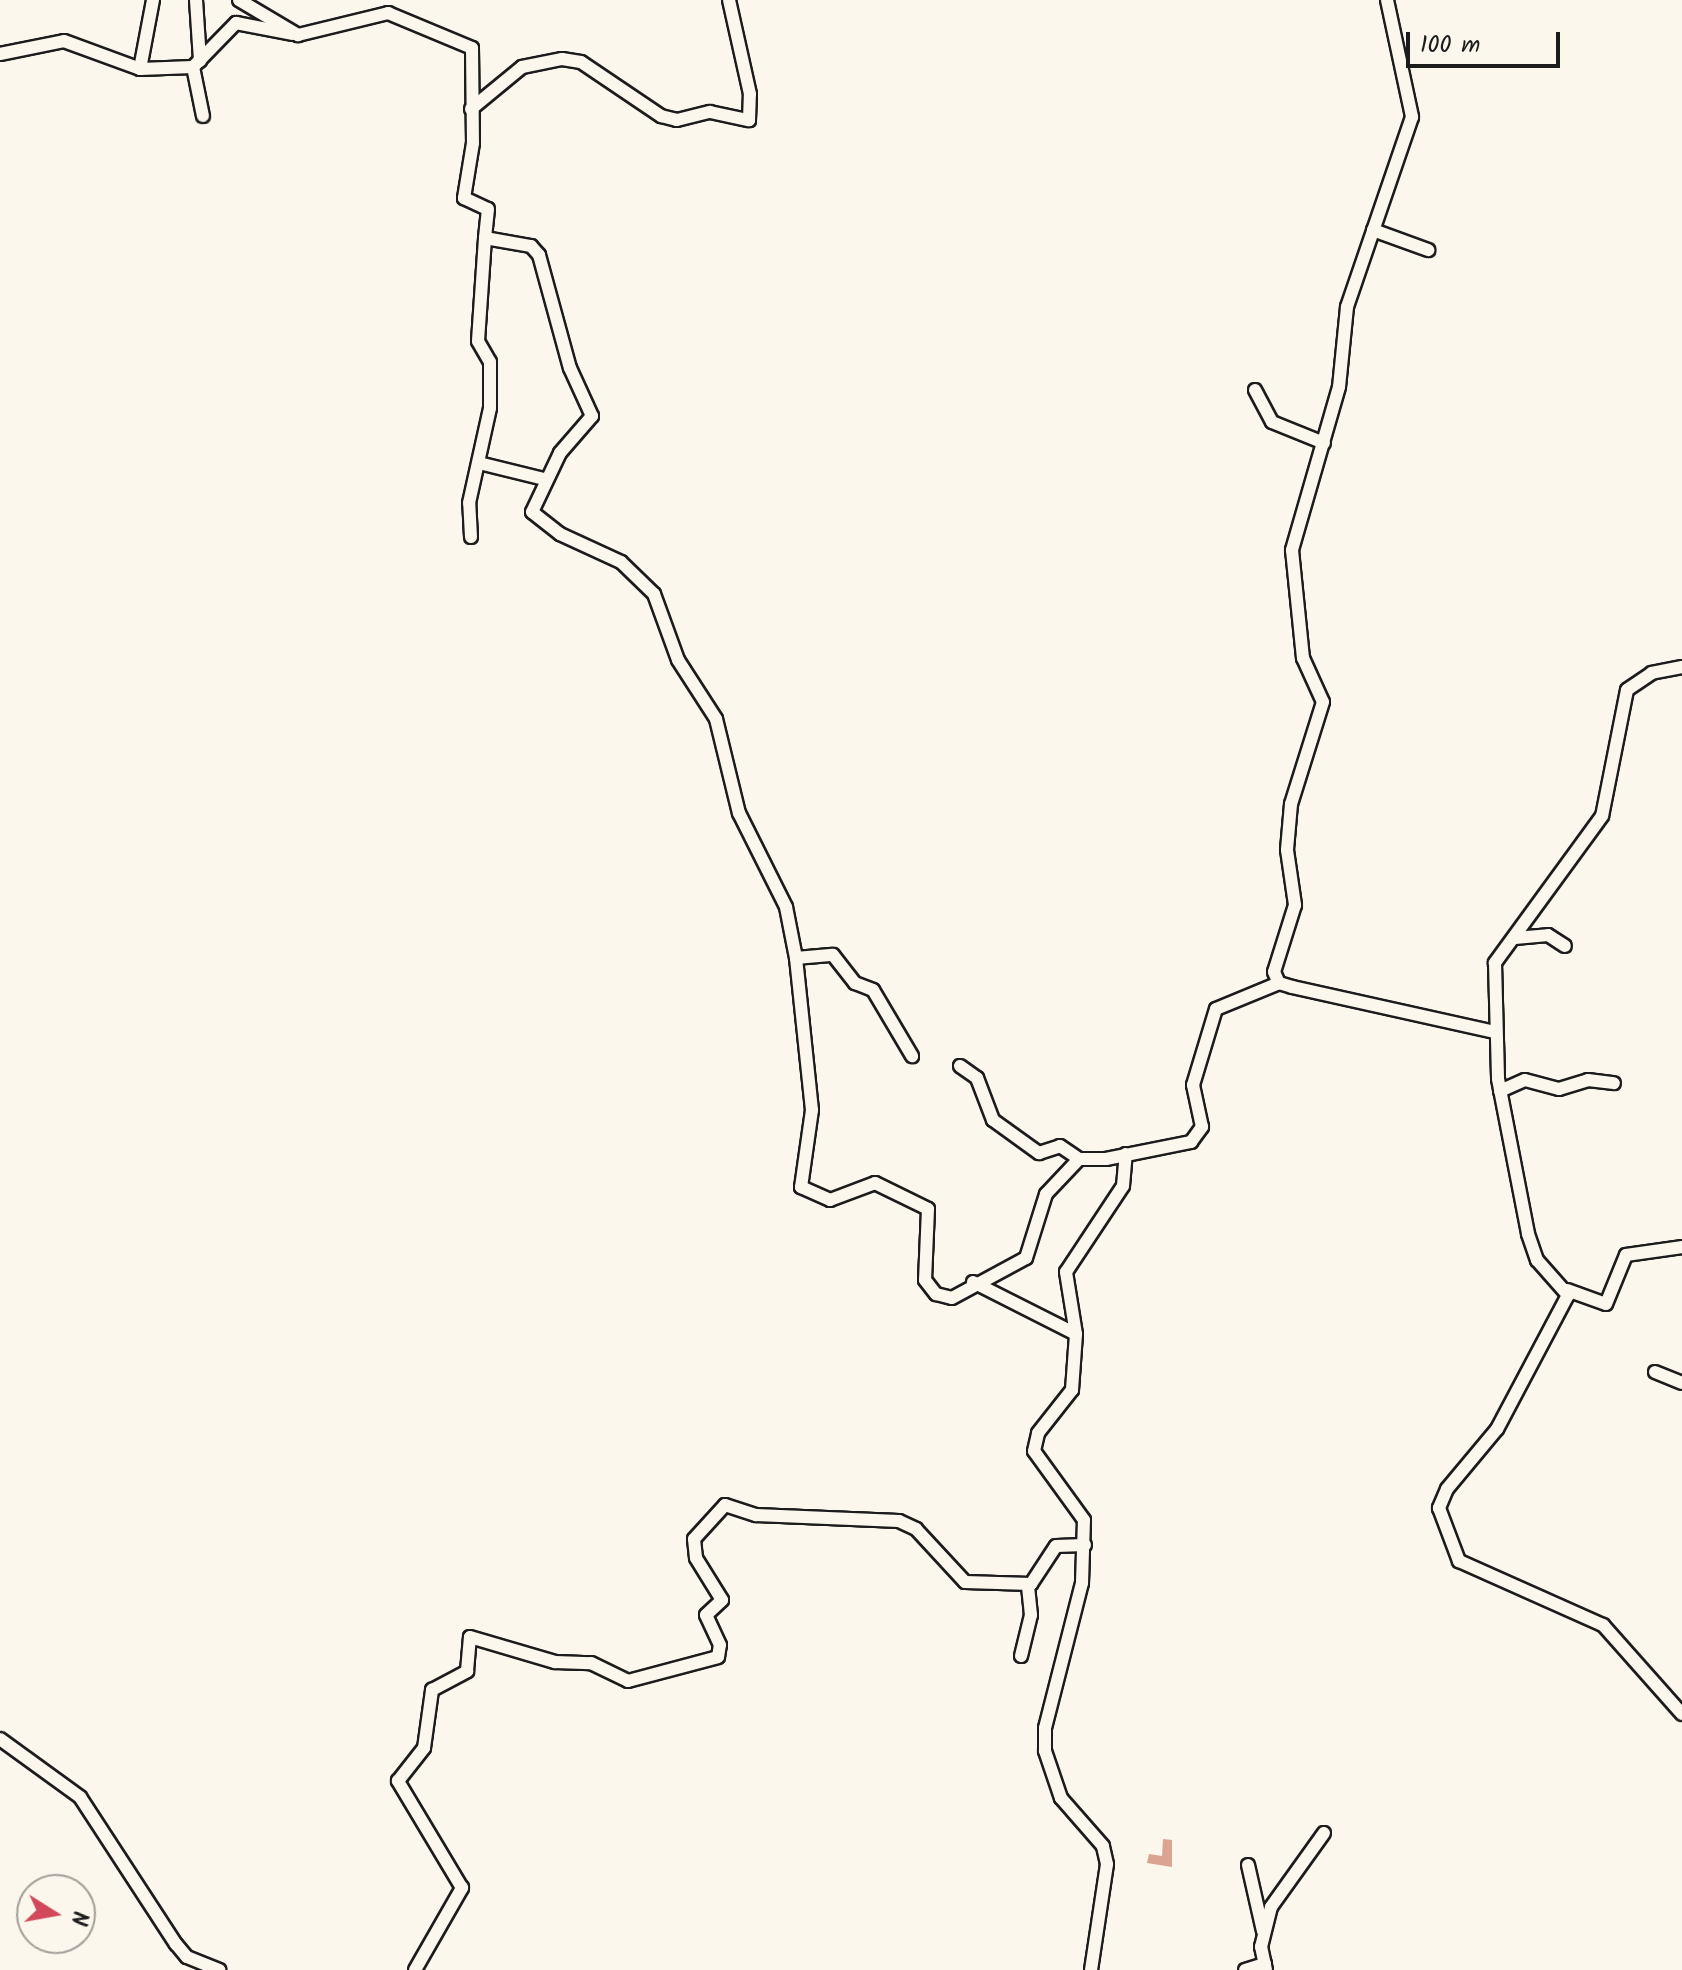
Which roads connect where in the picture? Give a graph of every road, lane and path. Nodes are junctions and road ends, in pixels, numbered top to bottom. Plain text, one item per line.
1 (153, 0) edge
2 (196, 0) edge
3 (239, 0) edge
4 (729, 0) edge
5 (1387, 0) edge
6 (292, 34) junction
7 (0, 54) edge
8 (196, 64) junction
9 (140, 69) junction
10 (471, 109) junction
11 (203, 116) dead end
12 (1373, 230) junction
13 (485, 238) junction
14 (1428, 250) dead end
15 (1255, 390) dead end
16 (1324, 443) junction
17 (479, 463) junction
18 (544, 479) junction
19 (471, 537) dead end
20 (1682, 667) edge
21 (1515, 938) junction
22 (1565, 946) dead end
23 (796, 958) junction
24 (1279, 983) junction
25 (1495, 1032) junction
26 (912, 1056) dead end
27 (960, 1066) dead end
28 (1614, 1083) dead end
29 (1500, 1091) junction
30 (1126, 1154) junction
31 (1079, 1159) junction
32 (1682, 1247) edge
33 (973, 1282) junction
34 (1567, 1290) junction
35 (1076, 1334) junction
36 (1655, 1372) dead end
37 (1682, 1383) edge
38 (1085, 1545) junction
39 (1028, 1585) junction
40 (1021, 1656) dead end
41 (1682, 1714) edge
42 (0, 1739) edge
43 (1324, 1833) dead end
44 (1248, 1865) dead end
45 (1263, 1931) junction
46 (1266, 1967) edge
47 (220, 1970) edge
48 (415, 1970) edge
49 (1091, 1970) edge
50 (1245, 1970) edge

1 - 9 street
2 - 8 street
3 - 6 street
4 - 10 street
5 - 12 street
6 - 8 street
6 - 10 street
7 - 9 street
8 - 9 street
8 - 11 street
10 - 13 street
12 - 14 street
12 - 16 street
13 - 17 street
13 - 18 street
15 - 16 street
16 - 24 street
17 - 18 street
17 - 19 street
18 - 23 street
20 - 21 street
21 - 22 street
21 - 25 street
23 - 26 street
23 - 33 street
24 - 25 street
24 - 30 street
25 - 29 street
27 - 31 street
28 - 29 street
29 - 34 street
30 - 31 street
30 - 35 street
31 - 33 street
32 - 34 street
33 - 35 street
34 - 41 street
35 - 38 street
36 - 37 street
38 - 39 street
38 - 49 street
39 - 40 street
39 - 48 street
42 - 47 street
43 - 45 street
44 - 45 street
45 - 46 street
46 - 50 street

